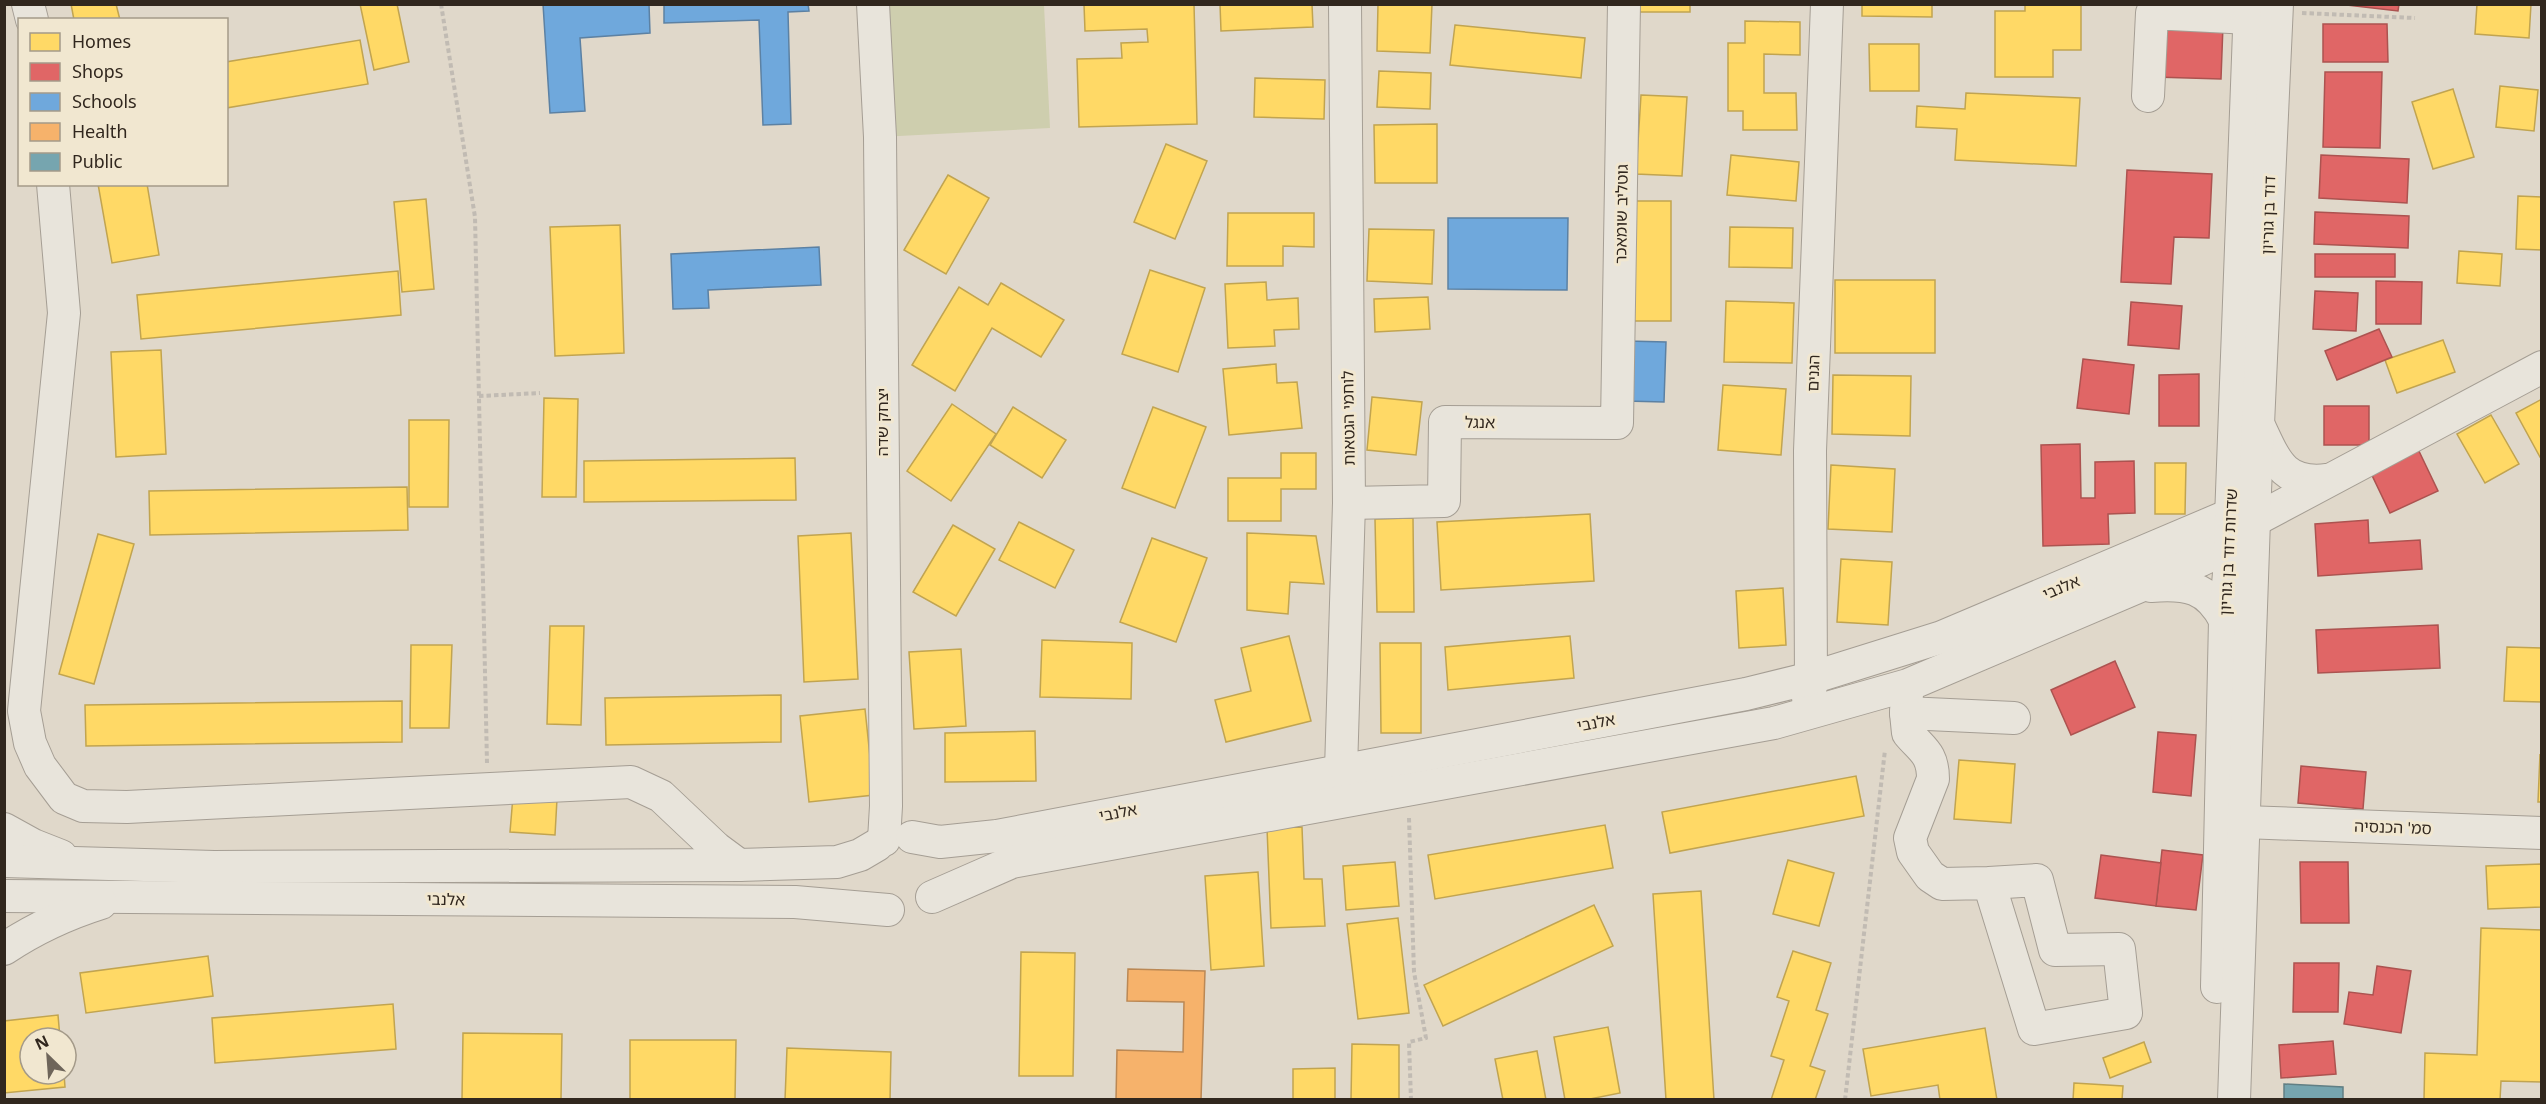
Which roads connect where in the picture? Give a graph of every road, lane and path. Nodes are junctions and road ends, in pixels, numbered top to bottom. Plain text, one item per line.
1 (441, 4) edge
2 (873, 4) edge
3 (1345, 4) edge
4 (1624, 4) edge
5 (1827, 4) edge
6 (2263, 10) edge
7 (2415, 18) dead end
8 (2148, 96) dead end
9 (53, 186) edge
10 (2541, 367) edge
11 (540, 393) dead end
12 (479, 396) junction
13 (1617, 423) joint
14 (2259, 426) junction
15 (2327, 480) junction
16 (1349, 503) junction
17 (2242, 518) junction
18 (2230, 546) junction
19 (2141, 587) junction
20 (2225, 620) junction
21 (1942, 637) junction
22 (1811, 678) junction
23 (1907, 699) junction
24 (2014, 718) dead end
25 (1774, 723) junction
26 (1885, 749) dead end
27 (1341, 770) junction
28 (488, 788) junction
29 (1408, 790) junction
30 (1297, 810) junction
31 (2244, 822) junction
32 (4, 829) edge
33 (2541, 832) edge
34 (891, 840) junction
35 (4, 861) edge
36 (103, 865) junction
37 (740, 865) junction
38 (1989, 883) junction
39 (4, 896) edge
40 (126, 896) junction
41 (932, 897) junction
42 (888, 910) junction
43 (4, 949) edge
44 (1411, 1100) edge
45 (1845, 1100) edge
46 (2214, 1100) edge
47 (2234, 1100) edge

1 - 12 path
2 - 34 street, יצחק שדה
3 - 16 street, לוחמי הגטאות
4 - 13 street, גוטליב שומאכר
5 - 22 street, הגנים
6 - 7 path
6 - 8 street
6 - 14 street, דוד בן גוריון
6 - 17 street, שדרות דוד בן גוריון
9 - 28 street
10 - 15 street, אלנבי
11 - 12 path
12 - 28 path
13 - 16 street, אנגל
14 - 15 street
14 - 17 street, שדרות דוד בן גוריון
15 - 17 street, אלנבי
16 - 27 street, לוחמי הגטאות
17 - 18 street, אלנבי
17 - 21 street, אלנבי
17 - 31 street, שדרות דוד בן גוריון
18 - 19 street, אלנבי
18 - 20 street, שדרות דוד בן גוריון
19 - 20 street
19 - 23 street, אלנבי
20 - 46 street, שדרות דוד בן גוריון
21 - 22 street, אלנבי
21 - 23 street
22 - 25 street, הגנים
22 - 27 street, אלנבי
23 - 24 street
23 - 25 street, אלנבי
23 - 38 street
25 - 29 street, אלנבי
26 - 45 path
27 - 30 street
27 - 34 street, אלנבי
28 - 37 street
29 - 30 street, אלנבי
29 - 44 path
30 - 41 street, אלנבי
31 - 33 street, סמ' הכנסיה
31 - 47 street, שדרות דוד בן גוריון
32 - 36 street
34 - 37 street, אלנבי
34 - 41 street
34 - 42 street
35 - 36 street, אלנבי
36 - 37 street, אלנבי
38 - 38 street
39 - 40 street, אלנבי
40 - 42 street, אלנבי
40 - 43 street
41 - 42 street, אלנבי

